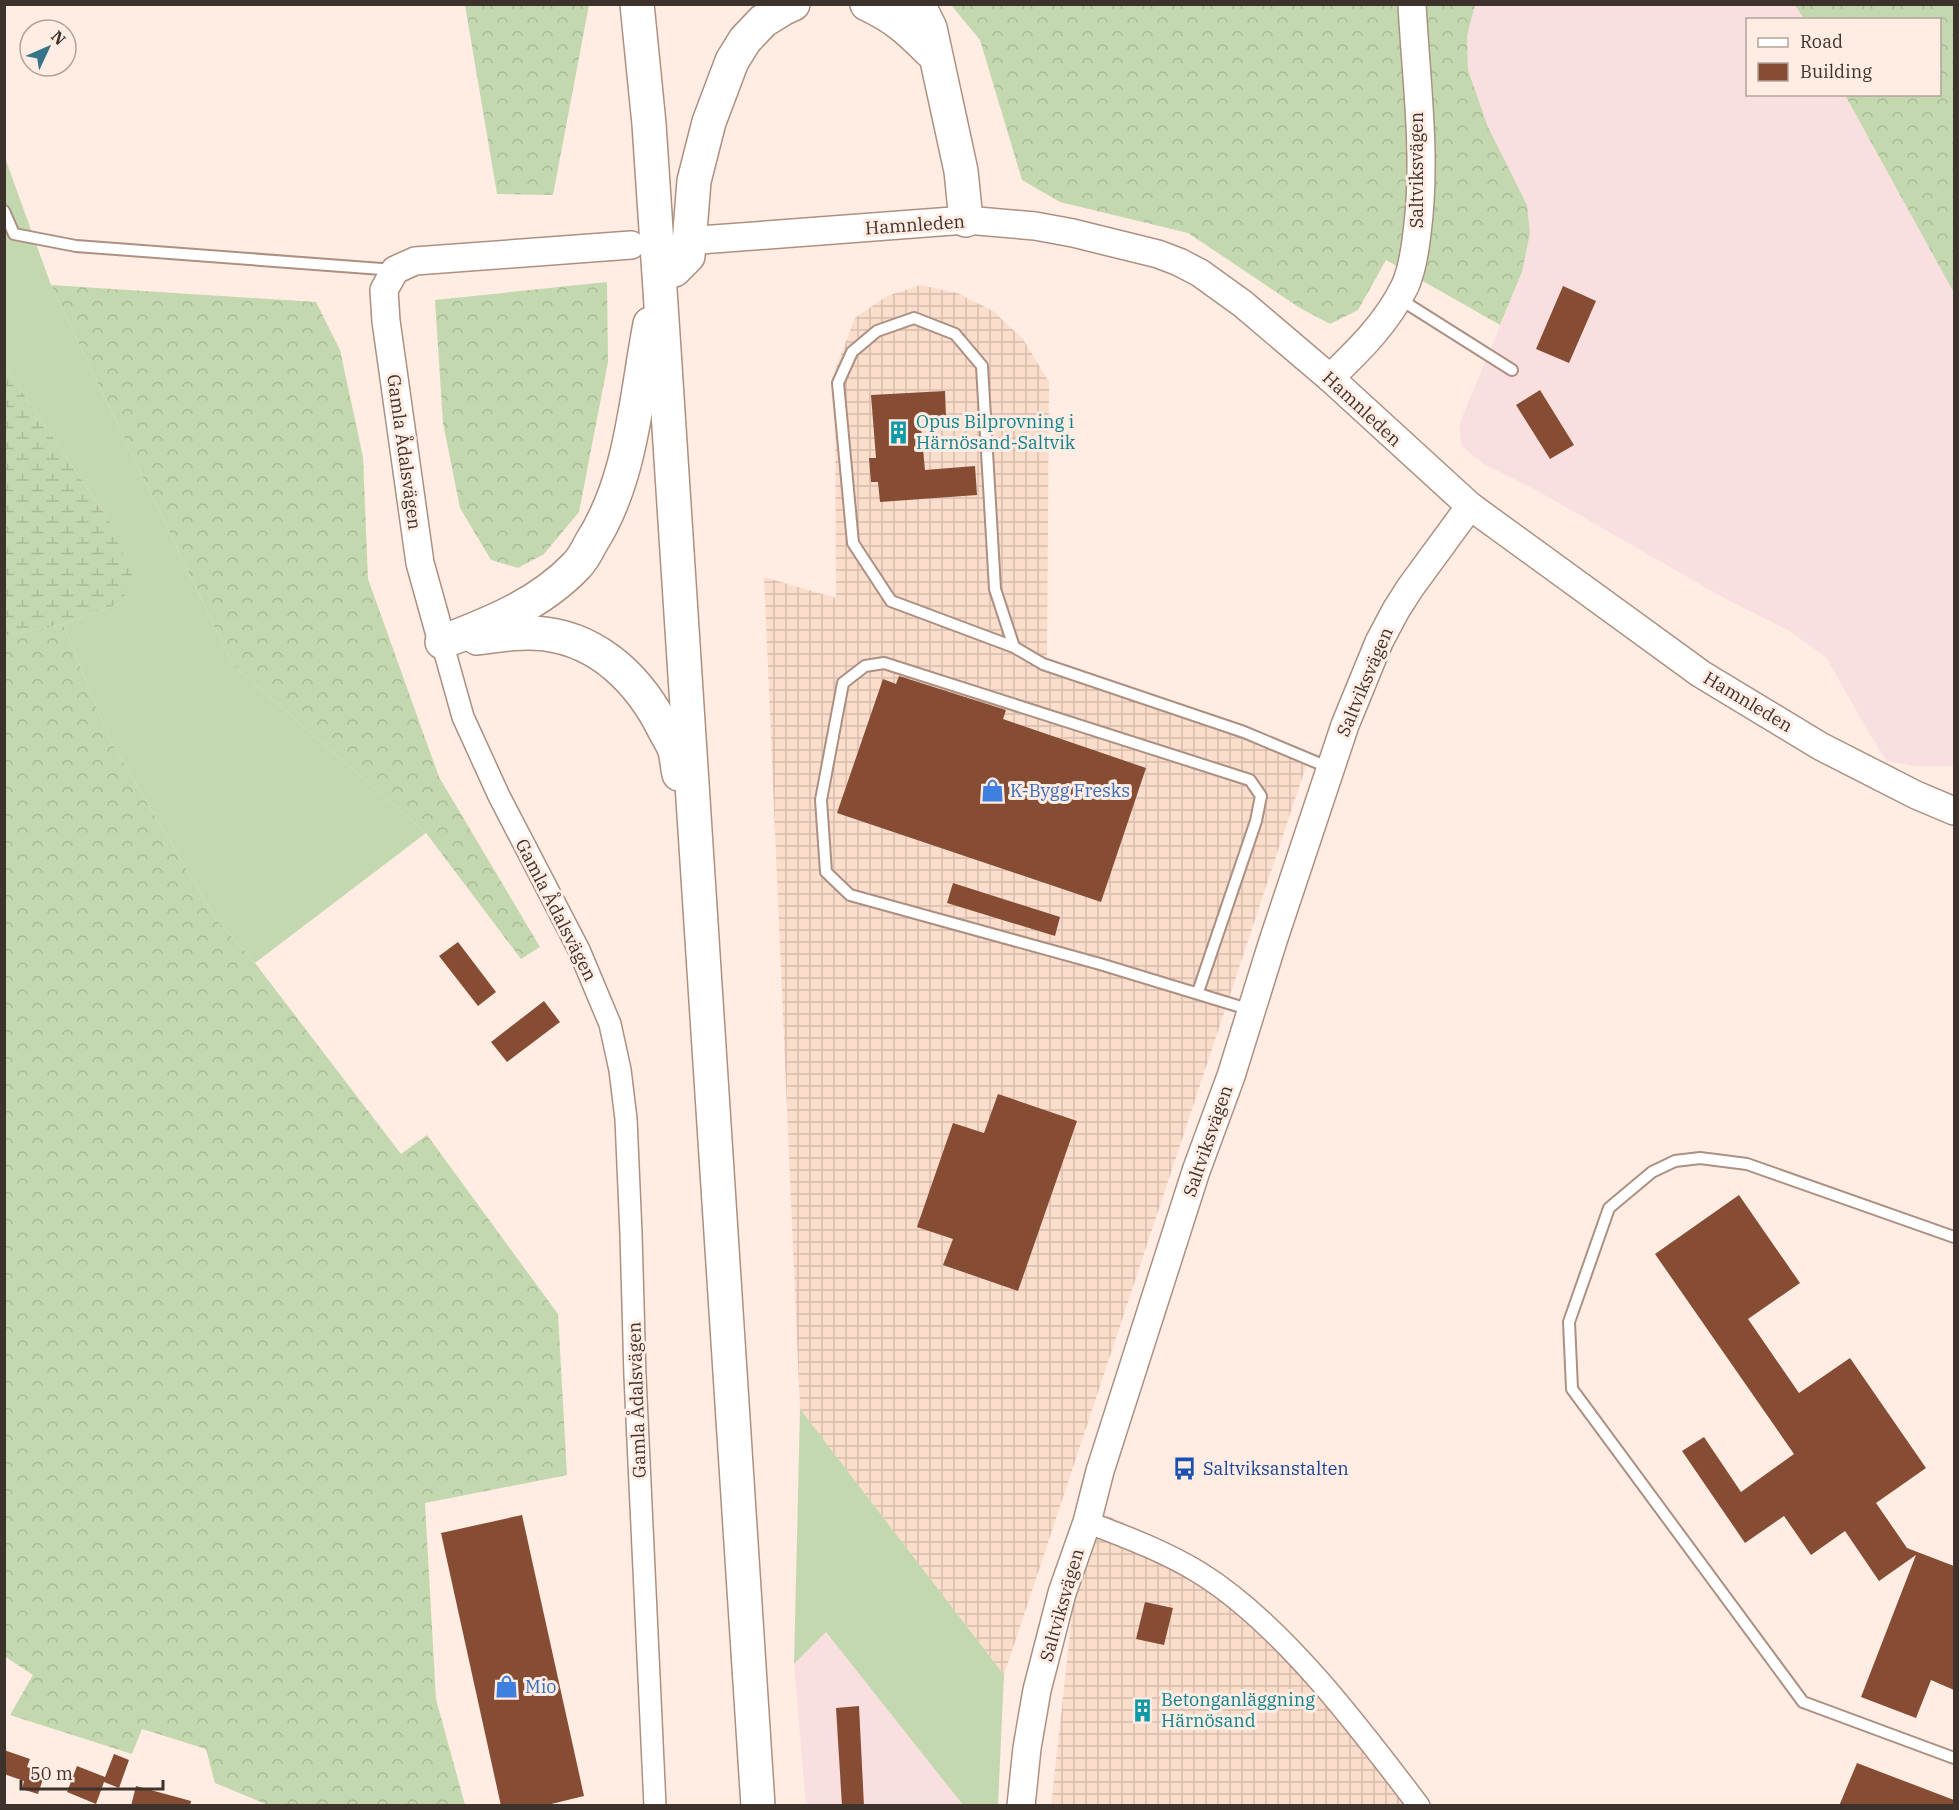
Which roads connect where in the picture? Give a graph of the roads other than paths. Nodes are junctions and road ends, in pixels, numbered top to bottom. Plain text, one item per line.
1 (637, 4) edge
2 (657, 4) edge
3 (793, 4) edge
4 (867, 4) edge
5 (913, 4) edge
6 (1412, 4) edge
7 (938, 59) junction
8 (4, 211) edge
9 (966, 220) junction
10 (700, 240) dead end
11 (631, 245) dead end
12 (666, 268) junction
13 (395, 270) junction
14 (1398, 298) junction
15 (1512, 370) dead end
16 (1330, 378) junction
17 (1470, 506) junction
18 (442, 642) junction
19 (1014, 647) junction
20 (1331, 768) junction
21 (693, 796) junction
22 (1954, 811) edge
23 (1198, 992) junction
24 (1251, 1010) junction
25 (1954, 1237) edge
26 (1087, 1522) junction
27 (1954, 1758) edge
28 (655, 1806) edge
29 (758, 1806) edge
30 (774, 1806) edge
31 (1021, 1806) edge
32 (1419, 1806) edge

1 - 12 highway
2 - 12 highway
3 - 12 highway
4 - 7 highway
5 - 7 highway
6 - 14 street, Saltviksvägen
7 - 9 highway
8 - 13 lane
9 - 10 street, Hamnleden
9 - 16 street, Hamnleden
11 - 13 street
12 - 18 highway
12 - 21 highway
12 - 30 highway
13 - 18 street, Gamla Ådalsvägen
14 - 15 lane
14 - 16 street, Saltviksvägen
16 - 17 street, Hamnleden
17 - 20 street, Saltviksvägen
17 - 22 street, Hamnleden
18 - 21 highway
18 - 28 street, Gamla Ådalsvägen
19 - 19 lane
19 - 20 lane
20 - 24 street, Saltviksvägen
21 - 29 highway
23 - 23 lane
23 - 24 lane
24 - 26 street, Saltviksvägen
25 - 27 lane
26 - 31 street, Saltviksvägen
26 - 32 street

